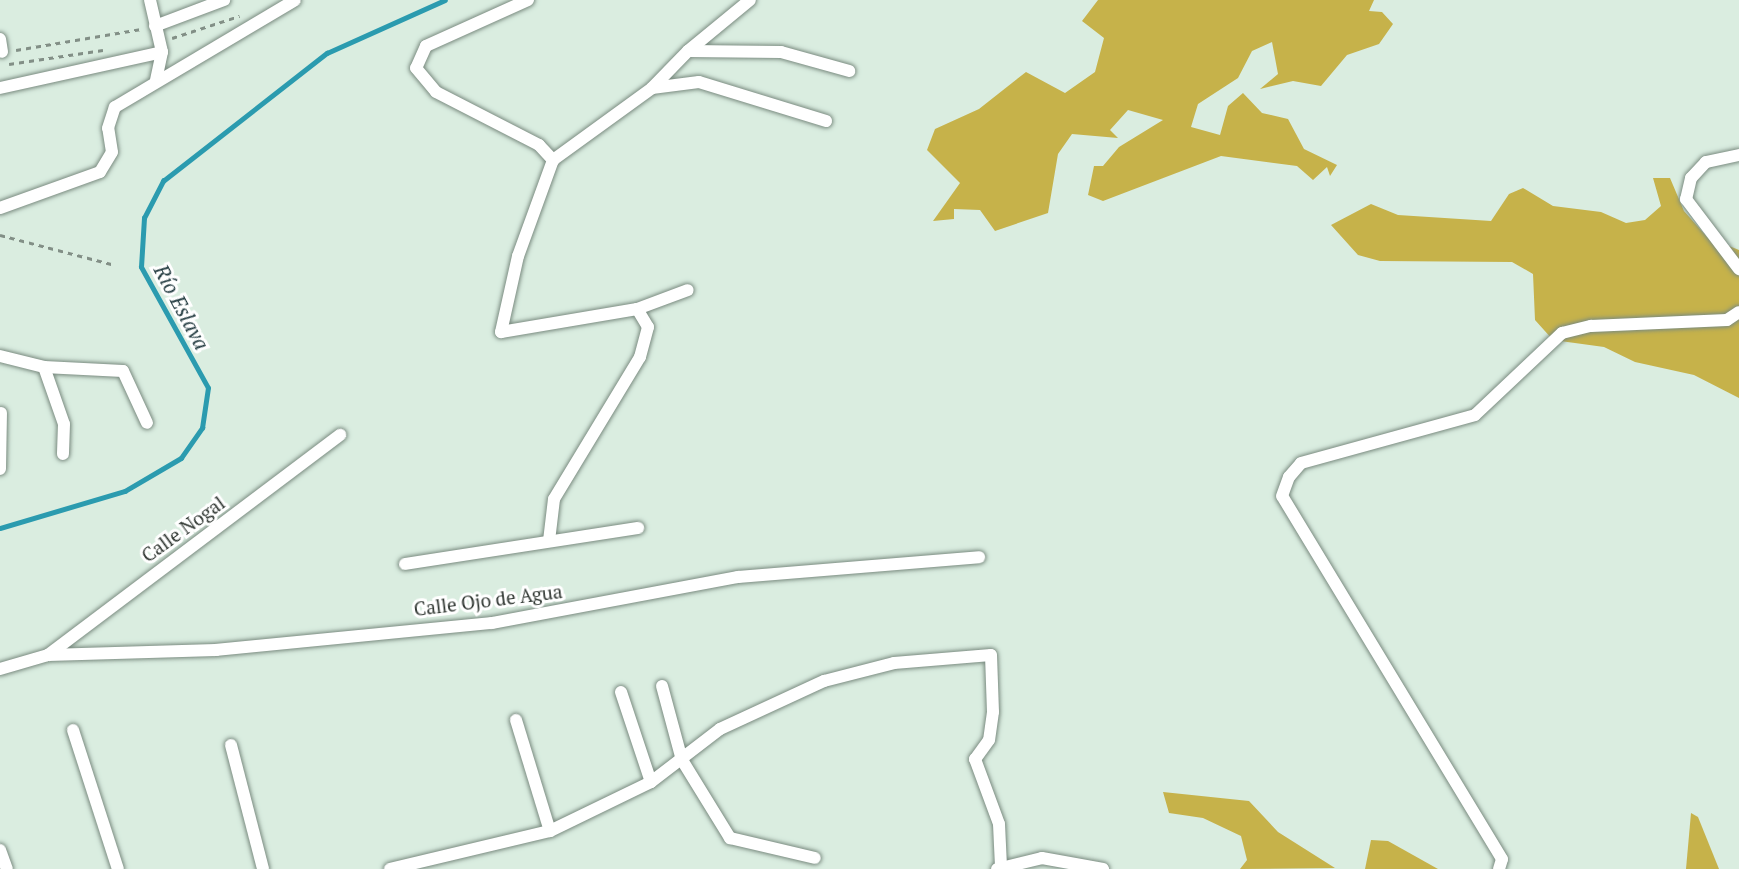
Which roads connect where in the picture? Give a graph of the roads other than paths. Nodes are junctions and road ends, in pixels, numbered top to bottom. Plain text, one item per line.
1 (150, 0) edge
2 (224, 0) edge
3 (295, 0) edge
4 (528, 0) edge
5 (750, 0) edge
6 (155, 26) junction
7 (688, 51) junction
8 (162, 52) junction
9 (849, 71) dead end
10 (156, 81) junction
11 (0, 88) edge
12 (652, 88) junction
13 (826, 121) dead end
14 (1739, 155) edge
15 (553, 160) junction
16 (0, 208) edge
17 (1739, 269) edge
18 (688, 290) dead end
19 (637, 309) junction
20 (1739, 312) edge
21 (0, 356) edge
22 (44, 367) junction
23 (1, 413) edge
24 (147, 424) dead end
25 (340, 435) dead end
26 (63, 454) dead end
27 (0, 469) edge
28 (638, 528) dead end
29 (549, 541) junction
30 (979, 557) dead end
31 (405, 564) dead end
32 (48, 654) junction
33 (0, 669) edge
34 (662, 686) dead end
35 (621, 692) dead end
36 (516, 720) dead end
37 (73, 730) dead end
38 (231, 746) dead end
39 (682, 760) junction
40 (651, 782) junction
41 (550, 831) junction
42 (0, 850) edge
43 (815, 858) dead end
44 (999, 868) edge
45 (7, 869) edge
46 (118, 869) edge
47 (263, 869) edge
48 (390, 869) edge
49 (1103, 869) edge
50 (1499, 869) edge

1 - 6 street
2 - 6 street
3 - 10 street
4 - 15 street
5 - 7 street
6 - 8 street
7 - 9 street
7 - 12 street
8 - 10 street
8 - 11 street
10 - 16 street
12 - 13 street
12 - 15 street
14 - 17 street
15 - 19 street
18 - 19 street
19 - 29 street
20 - 50 street
21 - 22 street
22 - 24 street
22 - 26 street
23 - 27 street
25 - 32 street, Calle Nogal
28 - 29 street
29 - 31 street
30 - 32 street, Calle Ojo de Agua
32 - 33 street, Calle Ojo de Agua
34 - 39 street
35 - 40 street
36 - 41 street
37 - 46 street
38 - 47 street
39 - 40 street
39 - 43 street
39 - 44 street
40 - 41 street
41 - 48 street
42 - 45 street
44 - 49 street

